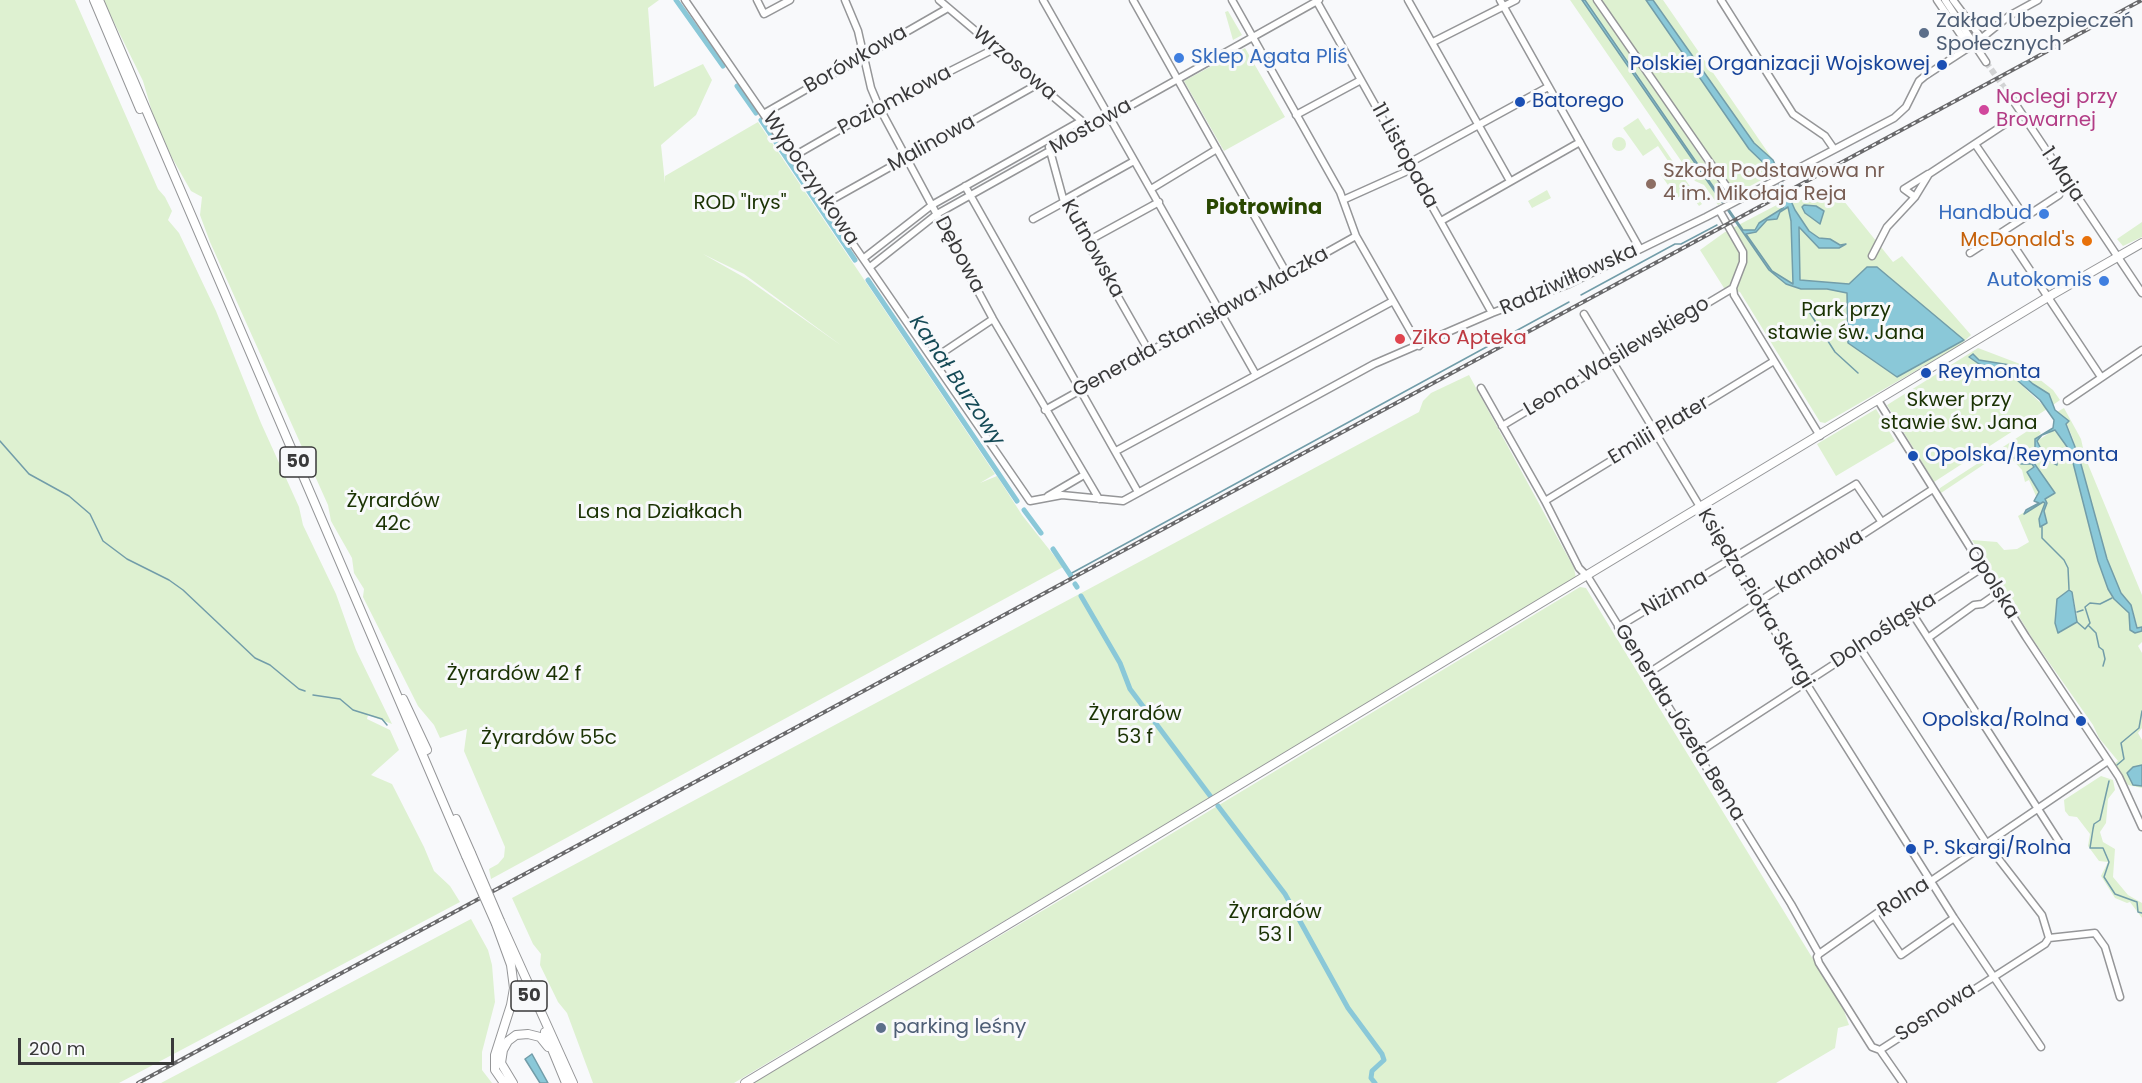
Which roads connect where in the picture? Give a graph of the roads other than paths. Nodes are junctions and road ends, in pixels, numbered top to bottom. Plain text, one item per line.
1 (94, 0) edge
2 (99, 0) edge
3 (685, 0) edge
4 (757, 0) edge
5 (790, 0) edge
6 (845, 0) edge
7 (939, 0) edge
8 (1043, 0) edge
9 (1133, 0) edge
10 (1233, 0) edge
11 (1317, 0) edge
12 (1408, 0) edge
13 (1500, 0) edge
14 (1516, 0) edge
15 (1597, 0) edge
16 (1721, 0) edge
17 (1937, 0) edge
18 (1945, 0) edge
19 (1953, 0) edge
20 (2038, 0) edge
21 (1504, 7) junction
22 (948, 8) junction
23 (1252, 36) junction
24 (1980, 40) junction
25 (1433, 42) junction
26 (1970, 46) junction
27 (996, 48) junction
28 (863, 56) junction
29 (1986, 62) tunnel mouth
30 (1177, 78) junction
31 (1361, 80) junction
32 (1038, 84) junction
33 (1548, 87) junction
34 (2008, 93) tunnel mouth
35 (879, 107) junction
36 (765, 113) junction
37 (1296, 115) junction
38 (1109, 116) junction
39 (1081, 121) junction
40 (2008, 122) dead end
41 (1479, 125) junction
42 (150, 126) junction
43 (1089, 128) junction
44 (1045, 141) junction
45 (1580, 142) junction
46 (1975, 144) junction
47 (1217, 149) junction
48 (1834, 149) junction
49 (1050, 150) junction
50 (794, 156) junction
51 (906, 159) junction
52 (1134, 161) junction
53 (1411, 166) junction
54 (1929, 174) junction
55 (1510, 182) junction
56 (965, 186) junction
57 (1151, 189) junction
58 (970, 195) junction
59 (2059, 195) dead end
60 (1915, 197) junction
61 (1343, 200) junction
62 (1064, 201) junction
63 (1159, 202) junction
64 (1734, 202) junction
65 (826, 203) junction
66 (932, 204) junction
67 (1722, 209) junction
68 (937, 214) junction
69 (2025, 217) junction
70 (1033, 219) dead end
71 (1441, 221) junction
72 (2004, 231) junction
73 (1356, 236) junction
74 (1086, 242) junction
75 (2142, 243) edge
76 (1640, 249) junction
77 (1970, 253) dead end
78 (1872, 256) dead end
79 (2117, 256) junction
80 (864, 258) junction
81 (870, 267) junction
82 (1287, 274) junction
83 (1732, 288) junction
84 (2142, 292) edge
85 (2048, 297) junction
86 (1393, 301) junction
87 (1220, 313) junction
88 (1492, 313) junction
89 (1584, 314) dead end
90 (993, 318) junction
91 (1419, 346) junction
92 (2142, 350) edge
93 (1150, 353) junction
94 (933, 359) junction
95 (1612, 361) junction
96 (1774, 361) junction
97 (1256, 375) junction
98 (2101, 377) junction
99 (1480, 388) dead end
100 (1082, 390) junction
101 (2067, 400) dead end
102 (1879, 402) junction
103 (1045, 410) junction
104 (1502, 426) junction
105 (1655, 433) junction
106 (1820, 436) junction
107 (1116, 451) junction
108 (1084, 475) junction
109 (1933, 489) junction
110 (1138, 492) junction
111 (1046, 498) junction
112 (1099, 500) junction
113 (1030, 501) joint
114 (1545, 501) junction
115 (1700, 508) junction
116 (1881, 521) junction
117 (1732, 561) junction
118 (1982, 568) junction
119 (1588, 577) junction
120 (1998, 593) junction
121 (1757, 603) junction
122 (1912, 613) junction
123 (1618, 627) junction
124 (1928, 638) junction
125 (1860, 648) junction
126 (1647, 674) junction
127 (1806, 683) junction
128 (1696, 754) junction
129 (2110, 763) junction
130 (2039, 809) junction
131 (2142, 827) edge
132 (1987, 843) junction
133 (2065, 851) dead end
134 (1931, 881) junction
135 (1875, 916) junction
136 (1954, 918) junction
137 (498, 923) junction
138 (2049, 938) junction
139 (1819, 954) junction
140 (1992, 976) junction
141 (2120, 998) dead end
142 (2041, 1047) dead end
143 (1880, 1050) junction
144 (560, 1070) junction
145 (504, 1083) edge
146 (513, 1083) edge
147 (566, 1083) edge
148 (573, 1083) edge
149 (745, 1083) edge
150 (1903, 1083) edge

1 - 42 main road, 50
2 - 42 main road, 50
3 - 36 street, Wypoczynkowa
4 - 5 street
6 - 28 street, Dębowa
7 - 22 street, Wrzosowa
8 - 38 street
9 - 30 street
10 - 23 street
11 - 23 street, Mostowa
11 - 31 street, 11 Listopada
12 - 25 street
13 - 21 street
14 - 21 street
15 - 64 street
16 - 48 street
17 - 26 street
18 - 29 street
19 - 24 street
20 - 24 street
21 - 25 street
21 - 33 street
22 - 27 street, Wrzosowa
22 - 28 street, Borówkowa
23 - 30 street, Mostowa
23 - 37 street
24 - 26 street, bridge
25 - 41 street
26 - 48 street, Radziwiłłowska
27 - 32 street, Wrzosowa
27 - 35 street, Poziomkowa
28 - 35 street, Dębowa
28 - 36 street, Borówkowa
30 - 38 street, Mostowa
30 - 47 street
31 - 37 street
31 - 53 street, 11 Listopada
32 - 39 street, Wrzosowa
32 - 51 street, Malinowa
33 - 41 street
33 - 45 street
34 - 79 street, 1 Maja
35 - 50 street, Poziomkowa
35 - 51 street, Dębowa
36 - 50 street, Wypoczynkowa
37 - 61 street
38 - 43 street, Mostowa
38 - 52 street
39 - 43 street, Wrzosowa
39 - 44 street, Mostowa
40 - 46 street
41 - 53 street
41 - 55 street
42 - 137 main road, 50, bridge
43 - 49 street, Mostowa
44 - 49 street, Kutnowska
44 - 56 street, Mostowa
45 - 55 street
45 - 76 street
46 - 54 street
46 - 69 street
47 - 57 street
47 - 82 street
48 - 64 street, Radziwiłłowska
49 - 58 street, Mostowa
49 - 62 street, Kutnowska
50 - 65 street, Wypoczynkowa
51 - 65 street, Malinowa
51 - 66 street, Dębowa
52 - 57 street
52 - 62 street
53 - 61 street
53 - 71 street, 11 Listopada
54 - 60 street
54 - 60 street
55 - 71 street
56 - 58 street
56 - 66 street, Mostowa
57 - 63 street
58 - 68 street, Mostowa
58 - 100 street
59 - 69 street
60 - 78 street
61 - 73 street
62 - 70 street
62 - 74 street, Kutnowska
63 - 74 street
63 - 87 street
64 - 67 street, Radziwiłłowska
65 - 80 street, Wypoczynkowa
66 - 68 street, Dębowa
66 - 80 street, Mostowa
67 - 76 street, Radziwiłłowska
67 - 83 street
68 - 81 street, Mostowa
68 - 90 street, Dębowa
69 - 72 street
71 - 88 street, 11 Listopada
72 - 77 street
72 - 85 street
73 - 82 street, Generała Stanisława Maczka
73 - 86 street
74 - 93 street, Kutnowska
75 - 79 main road
76 - 88 street, Radziwiłłowska
79 - 84 street, 1 Maja
79 - 85 main road
80 - 81 street, Wypoczynkowa
81 - 94 street, Wypoczynkowa
82 - 87 street, Generała Stanisława Maczka
83 - 95 street, Leona Wasilewskiego
83 - 96 street
85 - 98 street
85 - 102 main road
86 - 91 street
86 - 97 street
87 - 93 street, Generała Stanisława Maczka
87 - 97 street
88 - 91 street, Radziwiłłowska
89 - 95 street, Księdza Piotra Skargi
90 - 94 street
90 - 103 street, Dębowa
91 - 110 street, Radziwiłłowska
92 - 98 street
93 - 100 street, Generała Stanisława Maczka
94 - 113 street, Wypoczynkowa
95 - 104 street, Leona Wasilewskiego
95 - 105 street, Księdza Piotra Skargi
96 - 105 street, Emilii Plater
96 - 106 street
97 - 107 street
98 - 101 street
99 - 104 street, Generała Józefa Bema
100 - 103 street, Generała Stanisława Maczka
100 - 107 street
102 - 106 main road
102 - 109 street, Opolska
103 - 108 street, Dębowa
104 - 114 street, Generała Józefa Bema
105 - 114 street, Emilii Plater
105 - 115 street, Księdza Piotra Skargi
106 - 115 main road
107 - 110 street
108 - 111 street, Radziwiłłowska
108 - 112 street, Dębowa
109 - 116 street, Kanałowa
109 - 118 street, Opolska
110 - 112 street, Radziwiłłowska
111 - 112 street, Radziwiłłowska
111 - 113 street, Radziwiłłowska
114 - 119 street, Generała Józefa Bema
115 - 117 street, Księdza Piotra Skargi
115 - 119 main road
116 - 117 street, Nizinna
116 - 121 street, Kanałowa
117 - 121 street, Księdza Piotra Skargi
117 - 123 street, Nizinna
118 - 120 street, Opolska
118 - 122 street, Dolnośląska
119 - 123 street, Generała Józefa Bema
119 - 149 main road
120 - 124 street
120 - 129 street, Opolska
121 - 126 street, Kanałowa
121 - 127 street, Księdza Piotra Skargi
122 - 124 street
122 - 125 street, Dolnośląska
123 - 126 street, Generała Józefa Bema
124 - 130 street
125 - 127 street, Dolnośląska
125 - 132 street
126 - 128 street, Generała Józefa Bema
127 - 128 street, Dolnośląska
127 - 134 street, Księdza Piotra Skargi
128 - 139 street, Generała Józefa Bema
129 - 130 street, Rolna
129 - 131 street, Opolska
130 - 132 street, Rolna
130 - 133 street
132 - 134 street, Rolna
132 - 138 street
134 - 135 street, Rolna
134 - 136 street, Księdza Piotra Skargi
135 - 136 street
135 - 139 street, Rolna
136 - 140 street, Księdza Piotra Skargi
137 - 144 main road, 50
137 - 145 main road
137 - 148 main road, 50
138 - 140 street, Sosnowa
138 - 141 street
139 - 143 street, Generała Józefa Bema
140 - 142 street, Księdza Piotra Skargi
140 - 143 street, Sosnowa
143 - 150 street
144 - 146 main road
144 - 147 main road, 50

